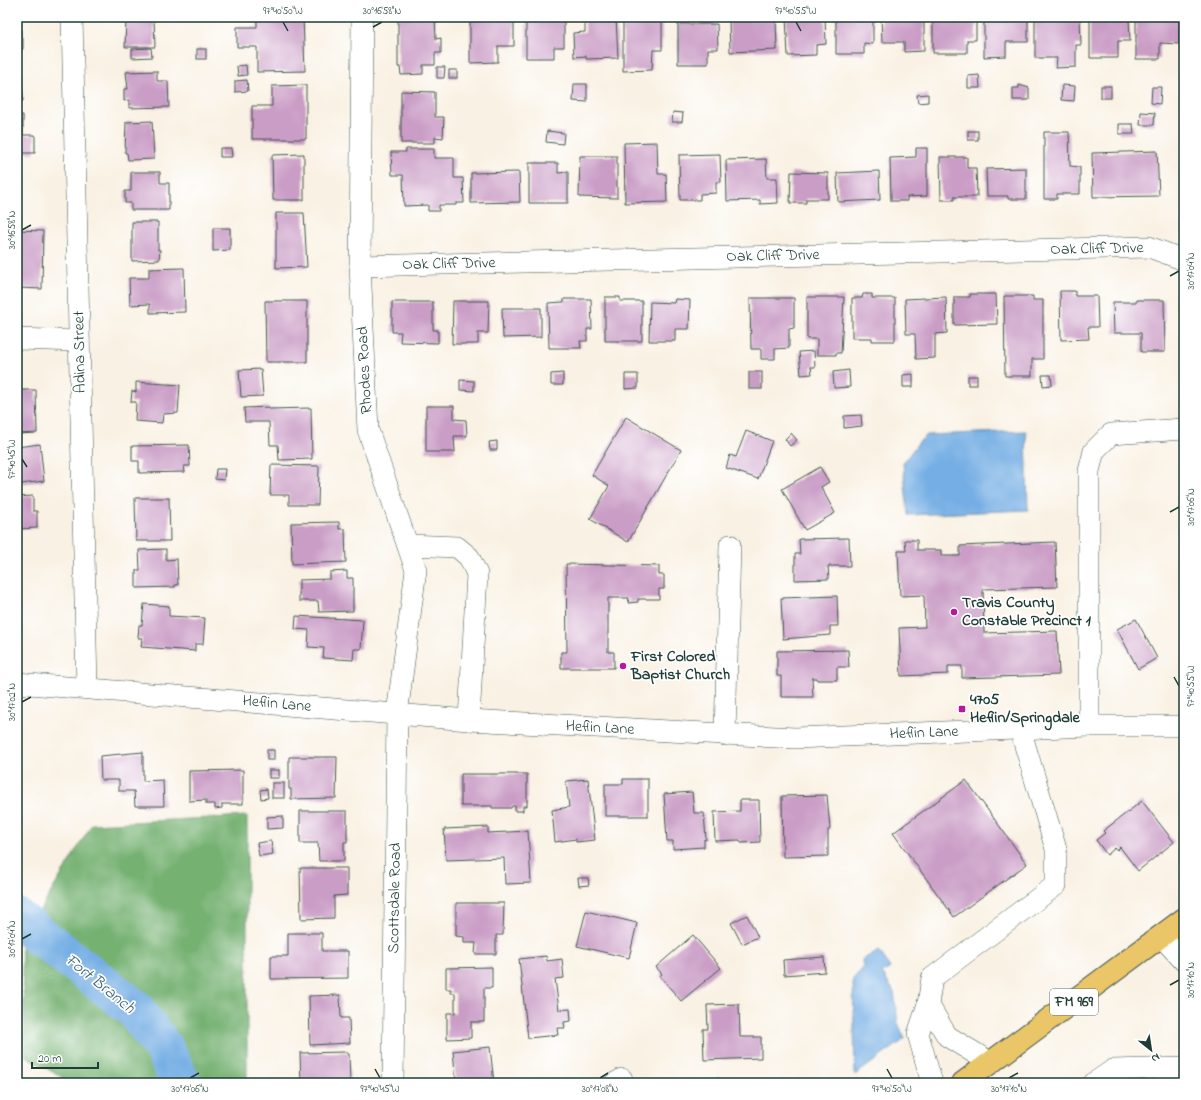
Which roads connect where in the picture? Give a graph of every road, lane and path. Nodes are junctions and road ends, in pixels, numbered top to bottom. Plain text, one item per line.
1 (72, 17) edge
2 (362, 17) edge
3 (1184, 260) edge
4 (360, 266) junction
5 (17, 339) edge
6 (79, 341) junction
7 (1184, 429) edge
8 (408, 545) junction
9 (730, 545) dead end
10 (17, 683) edge
11 (87, 688) junction
12 (397, 714) junction
13 (469, 720) junction
14 (1090, 726) junction
15 (1184, 726) edge
16 (1020, 729) junction
17 (725, 735) junction
18 (1184, 919) edge
19 (1162, 937) junction
20 (1184, 961) edge
21 (928, 1004) junction
22 (991, 1063) junction
23 (1184, 1068) edge
24 (393, 1083) edge
25 (932, 1083) edge
26 (965, 1083) edge
27 (1094, 1083) edge

1 - 6 street, Adina Street
2 - 4 street, Rhodes Road
3 - 4 street, Oak Cliff Drive
4 - 8 street, Rhodes Road
5 - 6 street
6 - 11 street, Adina Street
7 - 14 street
8 - 12 street, Rhodes Road
8 - 13 street
9 - 17 street
10 - 11 street, Heflin Lane
11 - 12 street, Heflin Lane
12 - 13 street, Heflin Lane
12 - 24 street, Scottsdale Road
13 - 17 street, Heflin Lane
14 - 15 street, Heflin Lane
14 - 16 street, Heflin Lane
16 - 17 street, Heflin Lane
16 - 21 street
18 - 19 main road, FM 969
19 - 20 street
19 - 22 main road, FM 969
21 - 22 street
21 - 25 street
22 - 26 main road, FM 969
23 - 27 street

